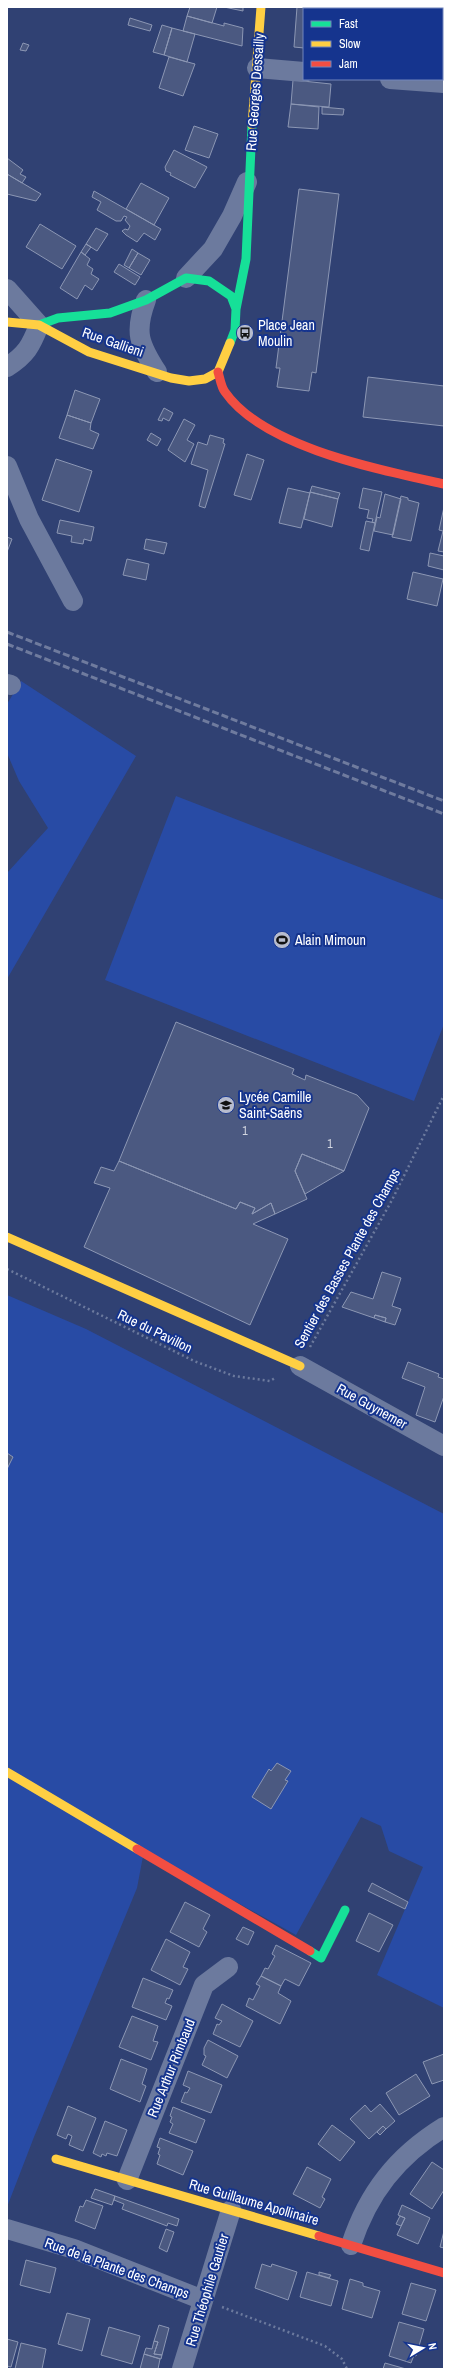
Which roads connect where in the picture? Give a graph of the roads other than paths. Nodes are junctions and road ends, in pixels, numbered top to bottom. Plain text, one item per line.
1 (261, 7) edge
2 (257, 68) junction
3 (303, 72) edge
4 (401, 80) edge
5 (444, 84) edge
6 (248, 178) junction
7 (186, 278) junction
8 (7, 289) edge
9 (146, 300) junction
10 (236, 309) junction
11 (7, 322) edge
12 (39, 326) junction
13 (7, 367) edge
14 (157, 372) junction
15 (218, 372) junction
16 (7, 466) edge
17 (444, 484) edge
18 (73, 601) dead end
19 (7, 1237) edge
20 (300, 1366) joint
21 (444, 1446) edge
22 (7, 1772) edge
23 (345, 1910) dead end
24 (228, 1966) dead end
25 (444, 2127) edge
26 (56, 2159) dead end
27 (127, 2180) junction
28 (231, 2210) junction
29 (7, 2229) edge
30 (351, 2245) junction
31 (444, 2273) edge
32 (203, 2300) junction
33 (182, 2369) edge

1 - 2 street, Rue Georges Dessailly
2 - 3 street
2 - 6 street, Rue Georges Dessailly
4 - 5 street
6 - 7 street, Rue Georges Dessailly
6 - 10 street, Rue Georges Dessailly
7 - 9 street
7 - 10 street
8 - 12 street
9 - 12 street, Rue Gallieni
9 - 14 street
10 - 15 street
11 - 12 street, Rue Gallieni
12 - 13 street
12 - 14 street, Rue Gallieni
14 - 15 street
15 - 17 street
16 - 18 street
19 - 20 street
20 - 21 street, Rue Guynemer
22 - 23 street
24 - 27 street, Rue Arthur Rimbaud
25 - 30 street
26 - 27 street, Rue Guillaume Apollinaire
27 - 28 street, Rue Guillaume Apollinaire
28 - 30 street, Rue Guillaume Apollinaire
28 - 32 street, Rue Théophile Gautier
29 - 32 street, Rue de la Plante des Champs
30 - 31 street, Rue Guillaume Apollinaire
32 - 33 street, Rue Théophile Gautier

